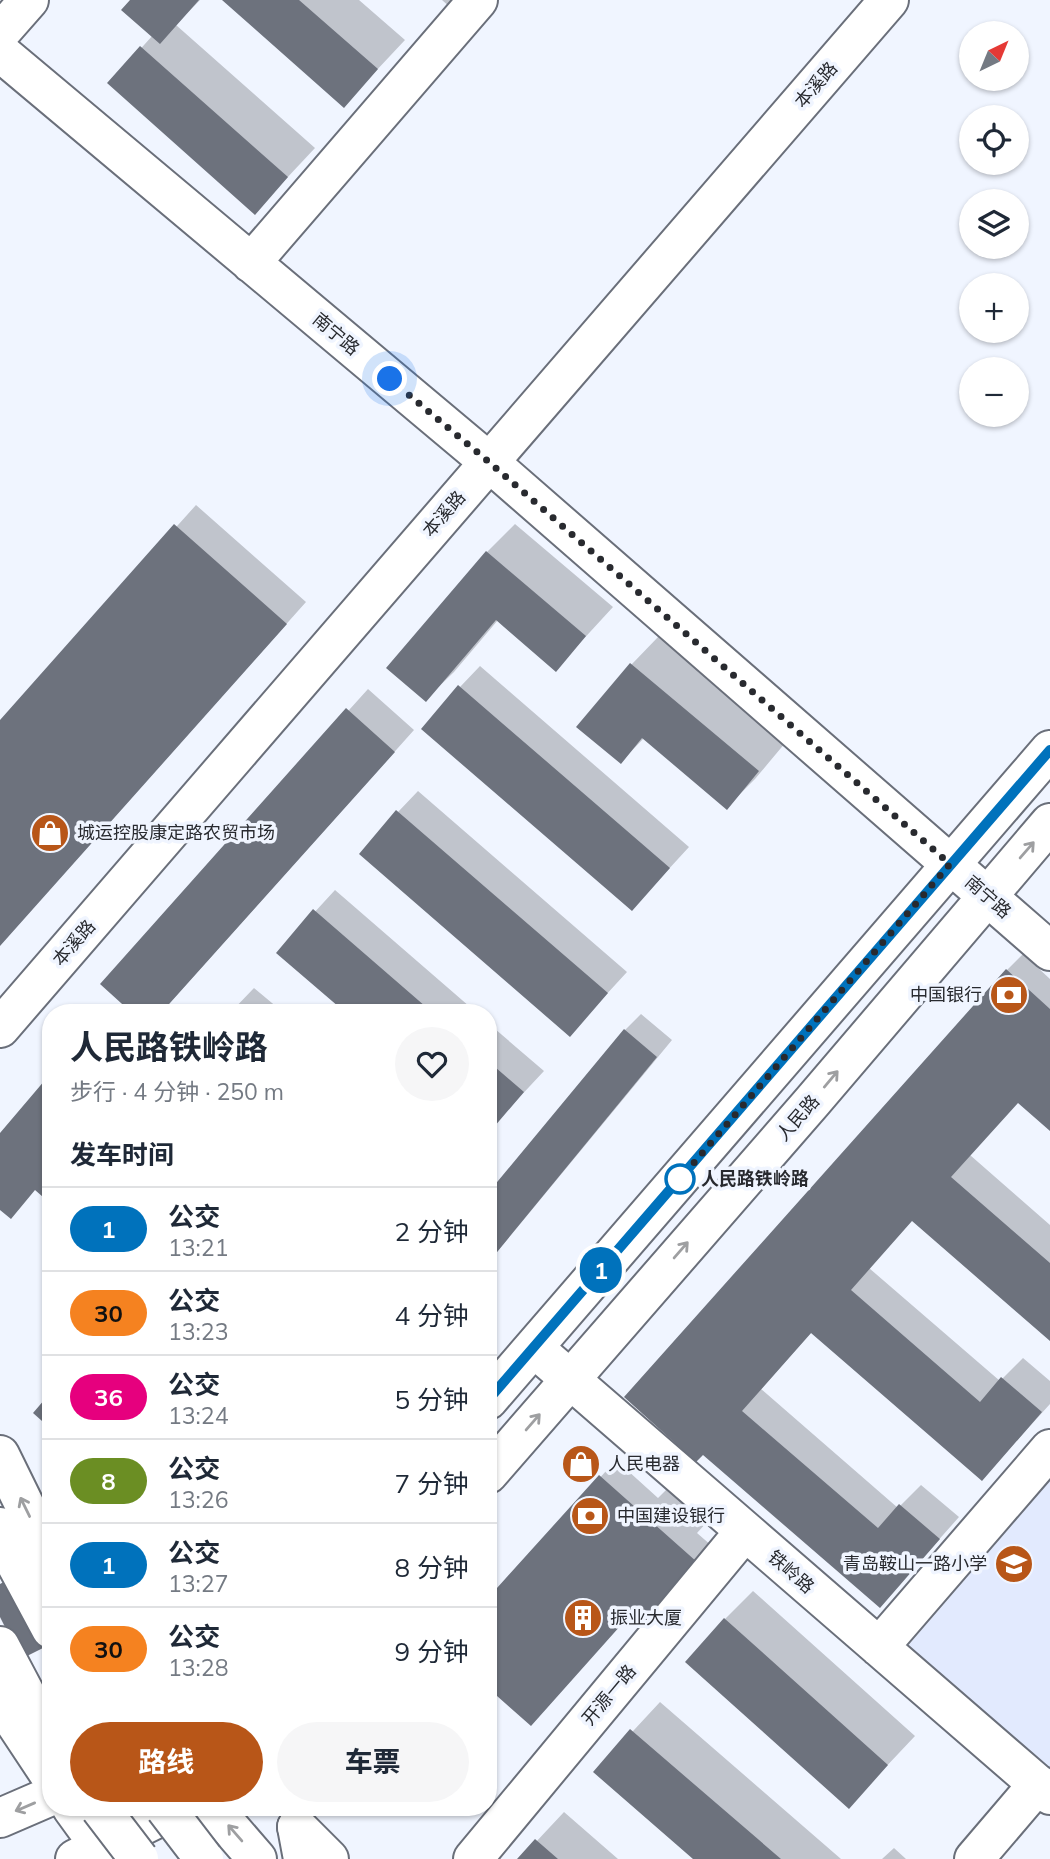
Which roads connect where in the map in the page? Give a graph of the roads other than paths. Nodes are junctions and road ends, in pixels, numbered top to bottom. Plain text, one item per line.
1 (29, 0) edge
2 (478, 0) edge
3 (890, 0) edge
4 (0, 33) edge
5 (0, 52) edge
6 (251, 263) junction
7 (489, 462) junction
8 (1050, 750) edge
9 (1050, 823) edge
10 (950, 864) junction
11 (987, 896) junction
12 (1050, 951) edge
13 (0, 1028) edge
14 (534, 1348) junction
15 (570, 1380) junction
16 (497, 1390) edge
17 (1050, 1449) edge
18 (0, 1455) edge
19 (497, 1464) edge
20 (0, 1527) edge
21 (745, 1531) junction
22 (42, 1541) edge
23 (42, 1612) edge
24 (0, 1646) edge
25 (879, 1647) junction
26 (0, 1700) edge
27 (42, 1723) edge
28 (42, 1763) edge
29 (1044, 1790) edge
30 (42, 1800) edge
31 (76, 1816) edge
32 (106, 1816) edge
33 (164, 1816) edge
34 (171, 1816) edge
35 (220, 1816) edge
36 (0, 1818) edge
37 (298, 1831) edge
38 (94, 1855) edge
39 (139, 1859) edge
40 (204, 1859) edge
41 (257, 1859) edge
42 (329, 1859) edge
43 (473, 1859) edge
44 (974, 1859) edge

1 - 4 main road
2 - 6 main road
3 - 7 main road, 本溪路
5 - 6 main road, 南宁路
6 - 7 main road, 南宁路
7 - 10 main road, 南宁路
7 - 13 main road, 本溪路
8 - 10 main road
11 -> 9 main road, 人民路
10 - 11 main road, 南宁路
10 - 14 main road
11 - 12 main road, 南宁路
15 -> 11 main road, 人民路
14 - 15 main road, 铁岭路
14 - 16 main road
19 -> 15 main road, 人民路
15 - 21 main road, 铁岭路
17 - 25 main road
22 -> 18 main road
20 - 23 main road
21 - 25 main road, 铁岭路
21 - 43 main road, 开源一路
24 - 27 main road
25 - 29 main road, 铁岭路
26 - 28 main road
29 - 44 main road
30 -> 36 main road
31 - 38 main road
32 - 39 main road, bridge
33 - 38 main road
34 - 40 main road, bridge
41 -> 35 main road
37 - 42 main road

